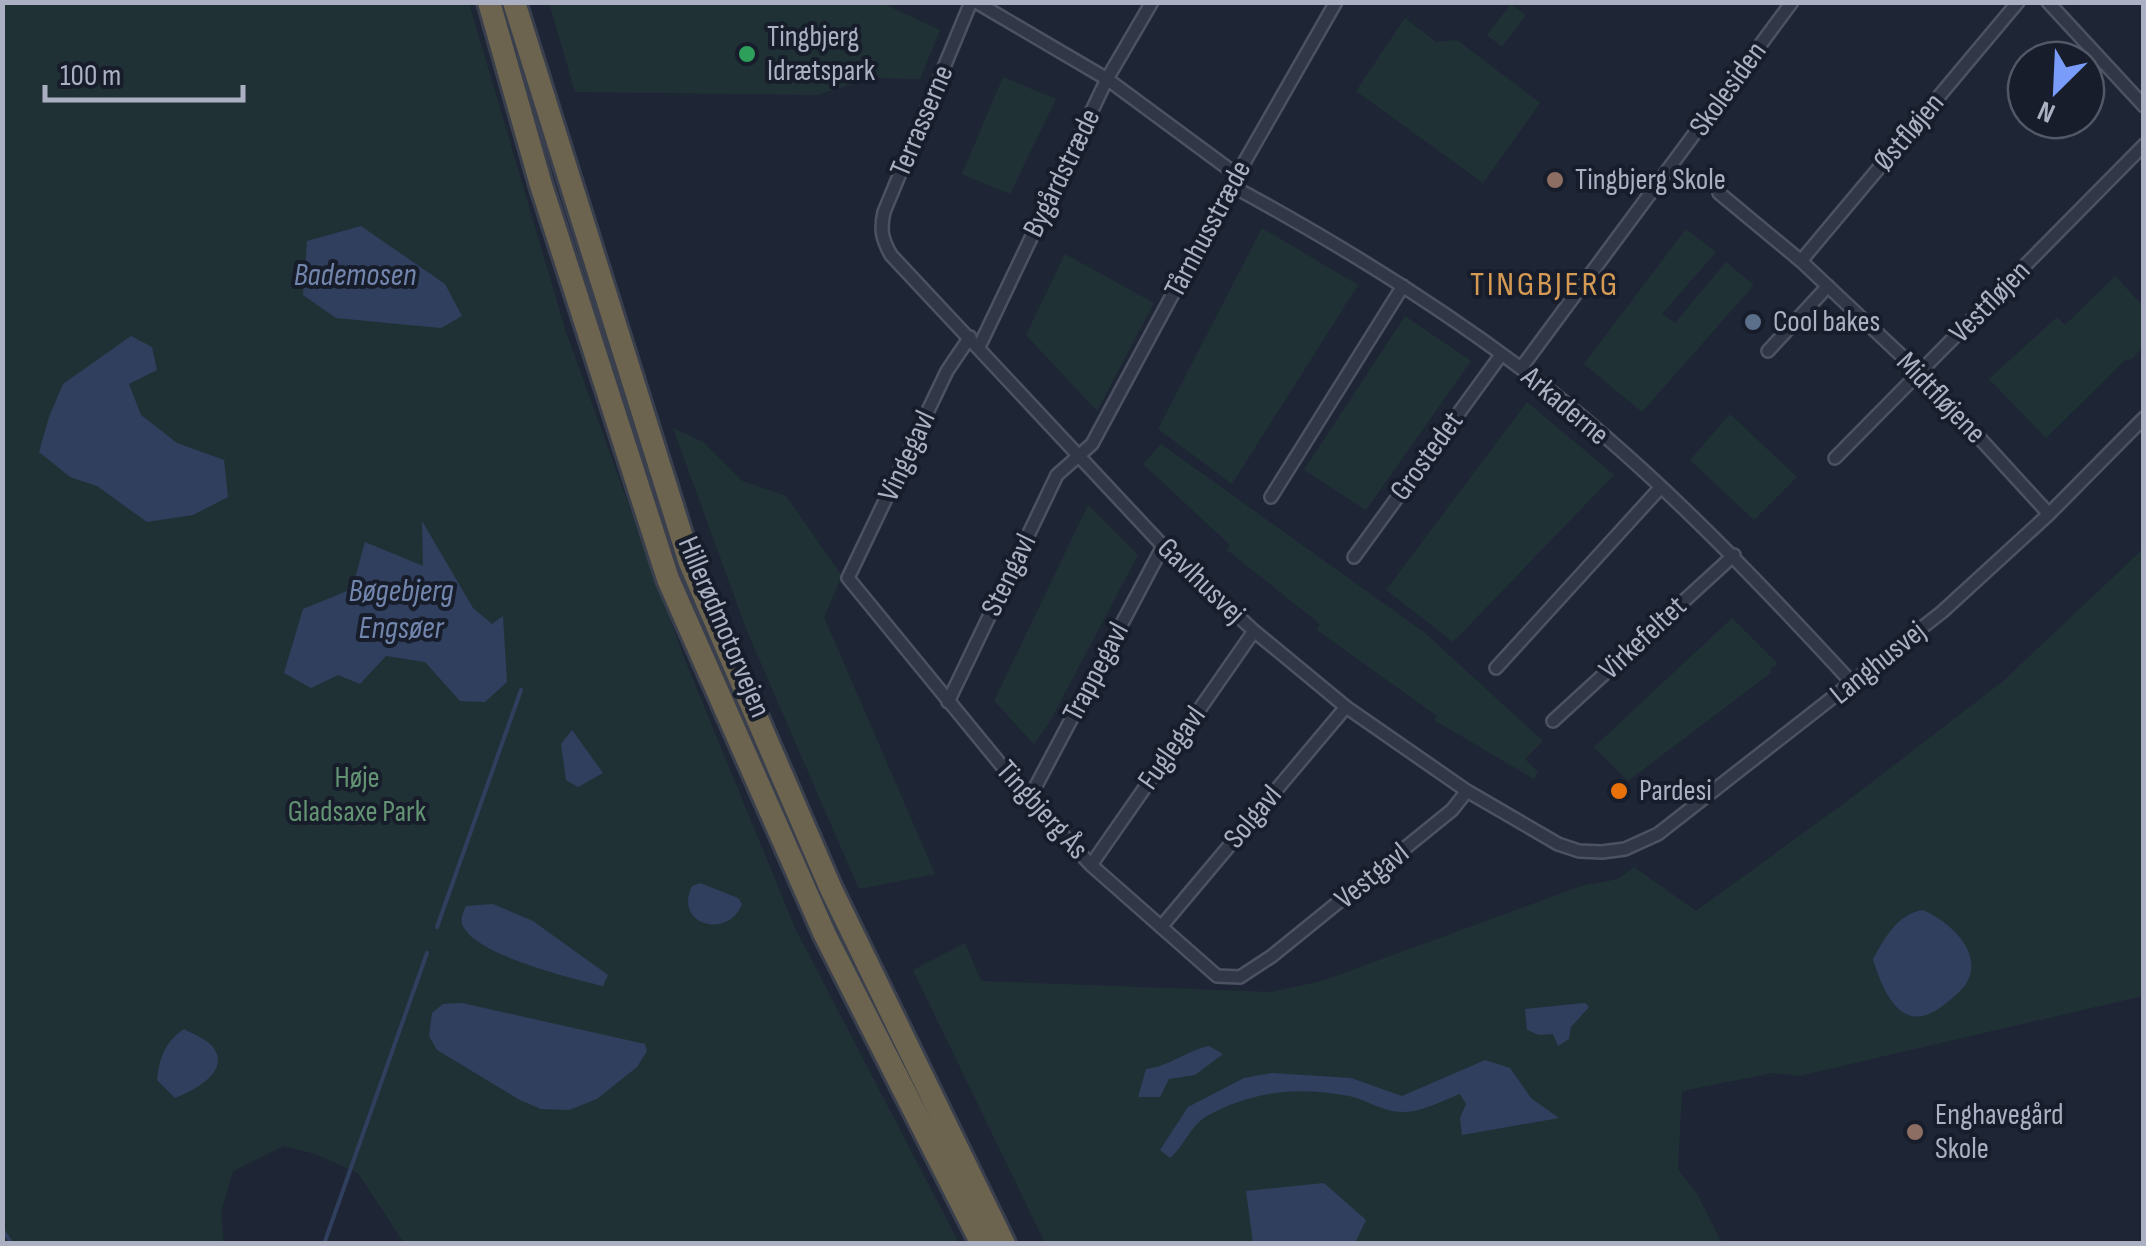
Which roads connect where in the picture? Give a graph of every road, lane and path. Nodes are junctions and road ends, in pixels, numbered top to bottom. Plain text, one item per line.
1 (489, 2) edge
2 (514, 2) edge
3 (974, 2) edge
4 (1152, 2) edge
5 (1336, 2) edge
6 (1792, 2) edge
7 (2018, 2) edge
8 (2048, 2) edge
9 (1107, 79) junction
10 (2144, 106) edge
11 (2144, 145) edge
12 (1234, 180) junction
13 (1719, 193) dead end
14 (882, 241) joint
15 (1801, 262) junction
16 (1403, 286) junction
17 (1828, 286) junction
18 (975, 342) junction
19 (1768, 350) dead end
20 (1501, 355) junction
21 (1521, 368) junction
22 (1921, 374) junction
23 (2144, 418) edge
24 (1079, 454) junction
25 (1836, 458) dead end
26 (1662, 487) junction
27 (1270, 497) dead end
28 (2050, 514) junction
29 (1163, 546) junction
30 (1734, 555) junction
31 (1354, 557) dead end
32 (848, 578) joint
33 (1254, 632) junction
34 (1496, 668) dead end
35 (1853, 684) junction
36 (948, 702) junction
37 (1346, 707) junction
38 (1552, 722) dead end
39 (1467, 791) junction
40 (1029, 799) junction
41 (1579, 851) joint
42 (1091, 865) junction
43 (1161, 927) junction
44 (1272, 956) joint
45 (982, 1244) edge
46 (1004, 1244) edge

1 - 45 highway, Hillerødmotorvejen
2 - 46 highway, Hillerødmotorvejen
3 - 9 street, Arkaderne
3 - 14 street, Terrasserne
4 - 9 street, Bygårdstræde
5 - 12 street, Tårnhusstræde
6 - 21 street, Skolesiden
7 - 15 street, Østfløjen
8 - 10 street
9 - 12 street, Arkaderne
9 - 18 street, Bygårdstræde
11 - 22 street, Vestfløjen
12 - 16 street, Arkaderne
12 - 24 street, Tårnhusstræde
13 - 15 street, Midtfløjene
14 - 18 street, Gavlhusvej
15 - 17 street, Midtfløjene
16 - 20 street, Arkaderne
16 - 27 street
17 - 19 street
17 - 22 street, Midtfløjene
18 - 24 street, Gavlhusvej
18 - 32 street, Vingegavl
20 - 21 street, Arkaderne
20 - 31 street, Grostedet
21 - 26 street, Arkaderne
22 - 25 street, Vestfløjen
22 - 28 street, Midtfløjene
23 - 28 street, Langhusvej
24 - 29 street, Gavlhusvej
24 - 36 street, Stengavl
26 - 30 street, Arkaderne
26 - 34 street
28 - 35 street, Langhusvej
29 - 33 street, Gavlhusvej
29 - 40 street, Trappegavl
30 - 35 street, Arkaderne
30 - 38 street, Virkefeltet
32 - 36 street, Tingbjerg Ås
33 - 37 street, Gavlhusvej
33 - 42 street, Fuglegavl
35 - 41 street, Langhusvej
36 - 40 street, Tingbjerg Ås
37 - 39 street, Gavlhusvej
37 - 43 street, Solgavl
39 - 41 street, Gavlhusvej
39 - 44 street, Vestgavl
40 - 42 street, Tingbjerg Ås
42 - 43 street, Tingbjerg Ås
43 - 44 street, Tingbjerg Ås

